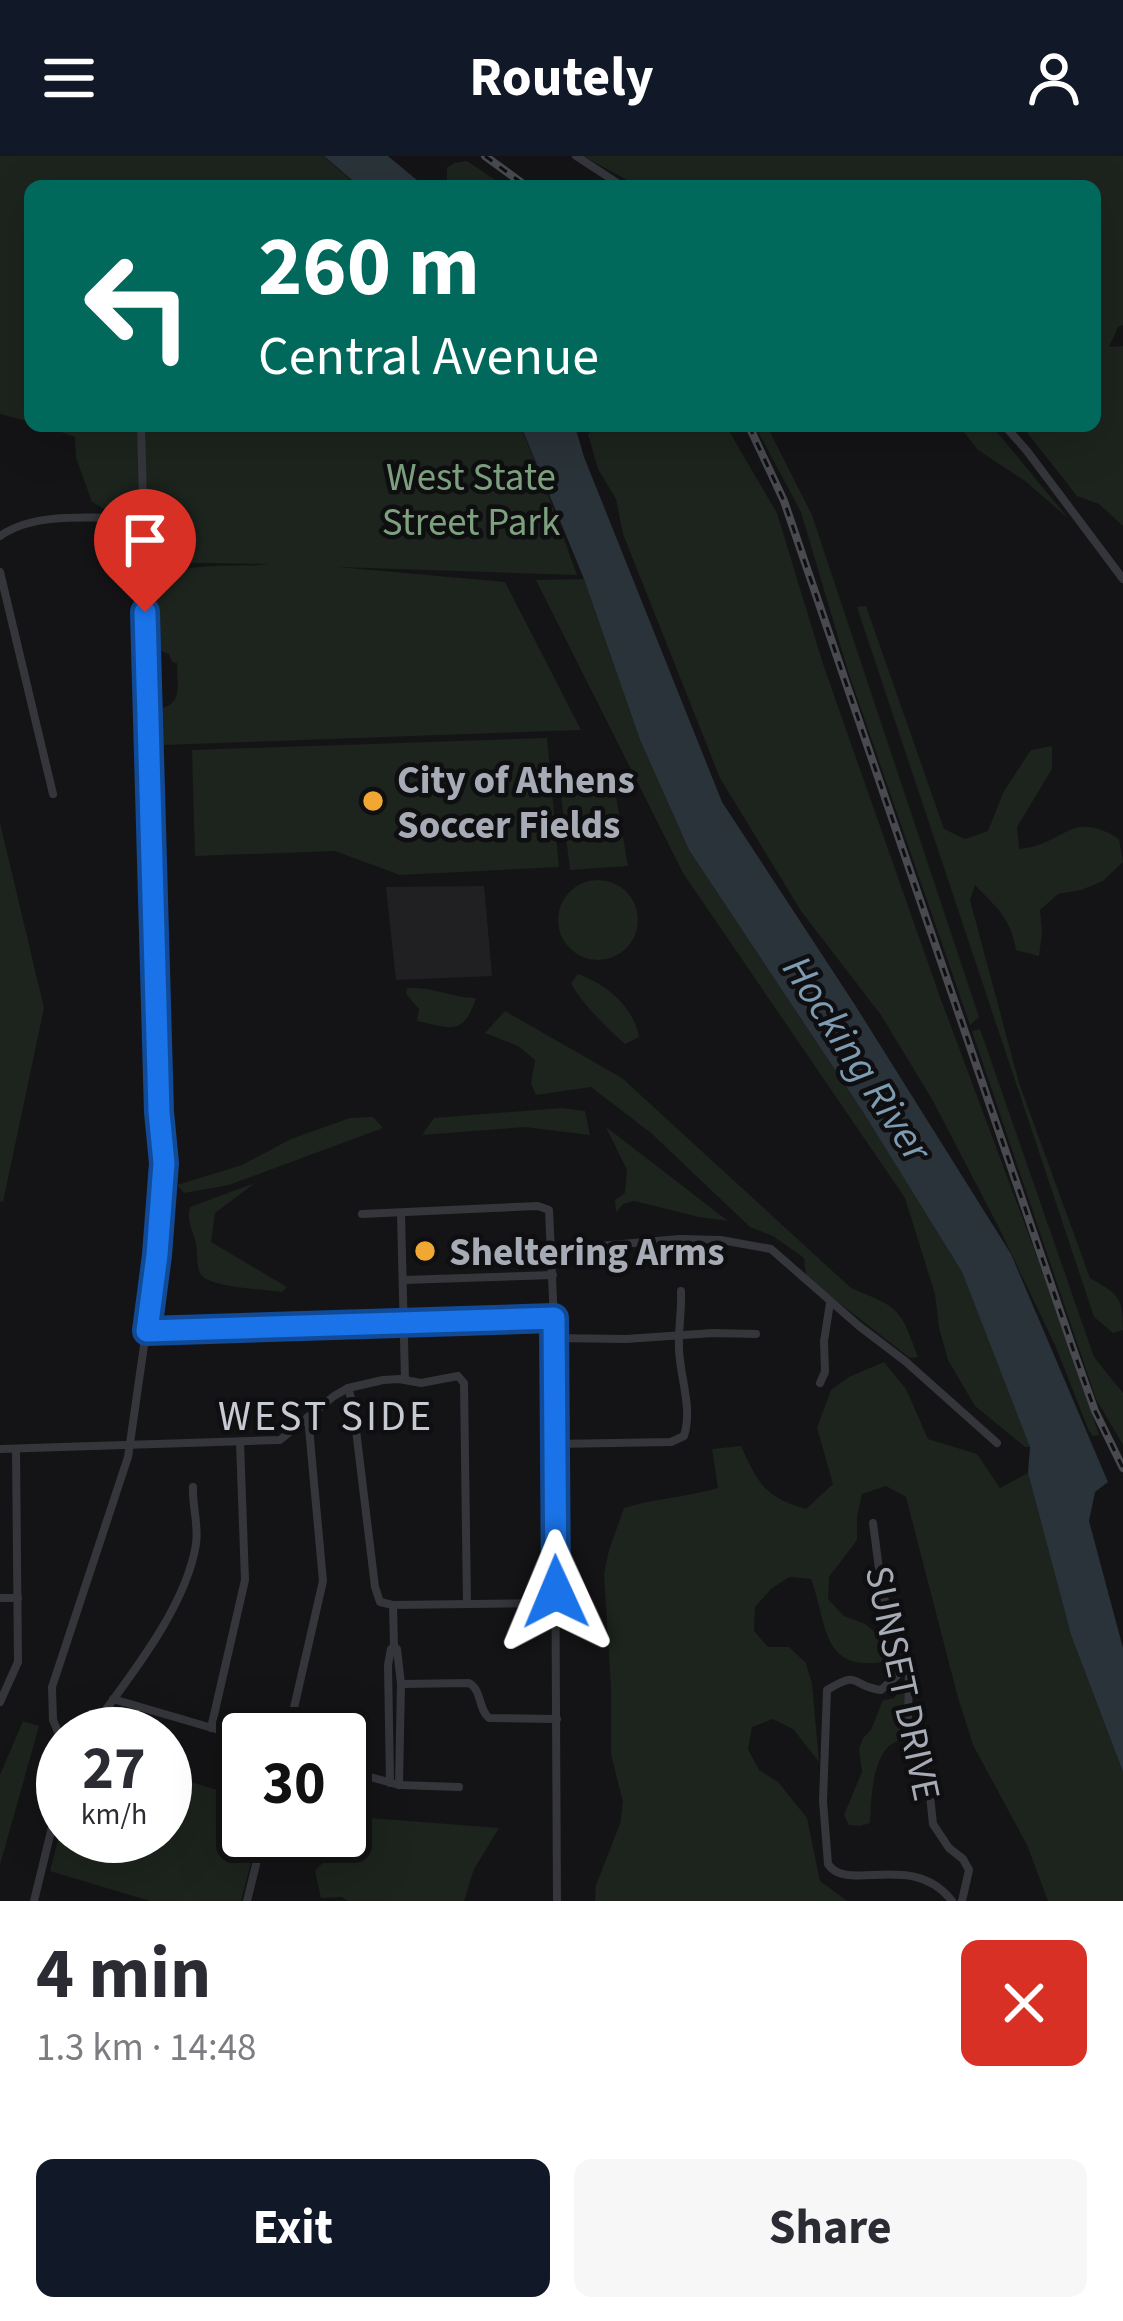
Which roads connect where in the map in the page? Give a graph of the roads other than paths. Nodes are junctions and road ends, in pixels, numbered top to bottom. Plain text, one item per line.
1 (576, 156) edge
2 (613, 180) edge
3 (141, 432) edge
4 (1010, 432) edge
5 (143, 518) junction
6 (0, 536) edge
7 (0, 572) edge
8 (1123, 580) edge
9 (53, 794) dead end
10 (400, 1213) junction
11 (362, 1214) dead end
12 (552, 1250) junction
13 (553, 1275) junction
14 (403, 1280) junction
15 (682, 1291) dead end
16 (830, 1302) junction
17 (554, 1318) junction
18 (404, 1324) junction
19 (147, 1331) junction
20 (756, 1334) dead end
21 (680, 1335) junction
22 (554, 1338) junction
23 (405, 1380) junction
24 (820, 1384) dead end
25 (348, 1388) junction
26 (308, 1417) junction
27 (240, 1442) junction
28 (997, 1443) dead end
29 (554, 1444) junction
30 (129, 1446) junction
31 (8, 1449) edge
32 (0, 1460) edge
33 (193, 1487) dead end
34 (873, 1523) dead end
35 (0, 1598) edge
36 (18, 1598) junction
37 (467, 1604) junction
38 (556, 1604) junction
39 (393, 1605) junction
40 (394, 1646) junction
41 (909, 1670) junction
42 (4, 1683) edge
43 (401, 1684) junction
44 (113, 1699) junction
45 (0, 1702) edge
46 (53, 1707) edge
47 (107, 1707) edge
48 (294, 1707) edge
49 (556, 1719) junction
50 (211, 1727) junction
51 (216, 1729) edge
52 (372, 1778) edge
53 (395, 1784) junction
54 (459, 1787) dead end
55 (43, 1863) edge
56 (256, 1863) edge
57 (34, 1901) edge
58 (247, 1901) edge
59 (557, 1901) edge
60 (952, 1901) edge
61 (962, 1901) edge

1 - 2 street
3 - 5 street
4 - 8 street
5 - 6 street
5 - 19 street
7 - 9 street
10 - 11 street
10 - 12 street
10 - 14 street
12 - 13 street
12 - 16 street
13 - 14 street
13 - 17 street
14 - 18 street
15 - 21 street
16 - 24 street
16 - 28 street
17 - 18 street
17 - 22 street
18 - 19 street
18 - 23 street
19 - 30 street
20 - 21 street
21 - 22 street
21 - 29 street
22 - 29 street
23 - 25 street
23 - 37 street
25 - 26 street
25 - 39 street
26 - 27 street
26 - 48 street
27 - 30 street
27 - 50 street
29 - 38 street
30 - 31 street
30 - 46 street
31 - 32 street
31 - 36 street
33 - 44 street
34 - 41 street, SUNSET DRIVE
35 - 36 street
36 - 42 street
37 - 38 street
37 - 39 street
38 - 49 street
39 - 40 street
40 - 43 street
40 - 53 street
41 - 60 street
41 - 61 street, SUNSET DRIVE
42 - 45 street
43 - 49 street
43 - 53 street
44 - 47 street
44 - 50 street
49 - 59 street
50 - 51 street
52 - 53 street
53 - 54 street
55 - 57 street
56 - 58 street

